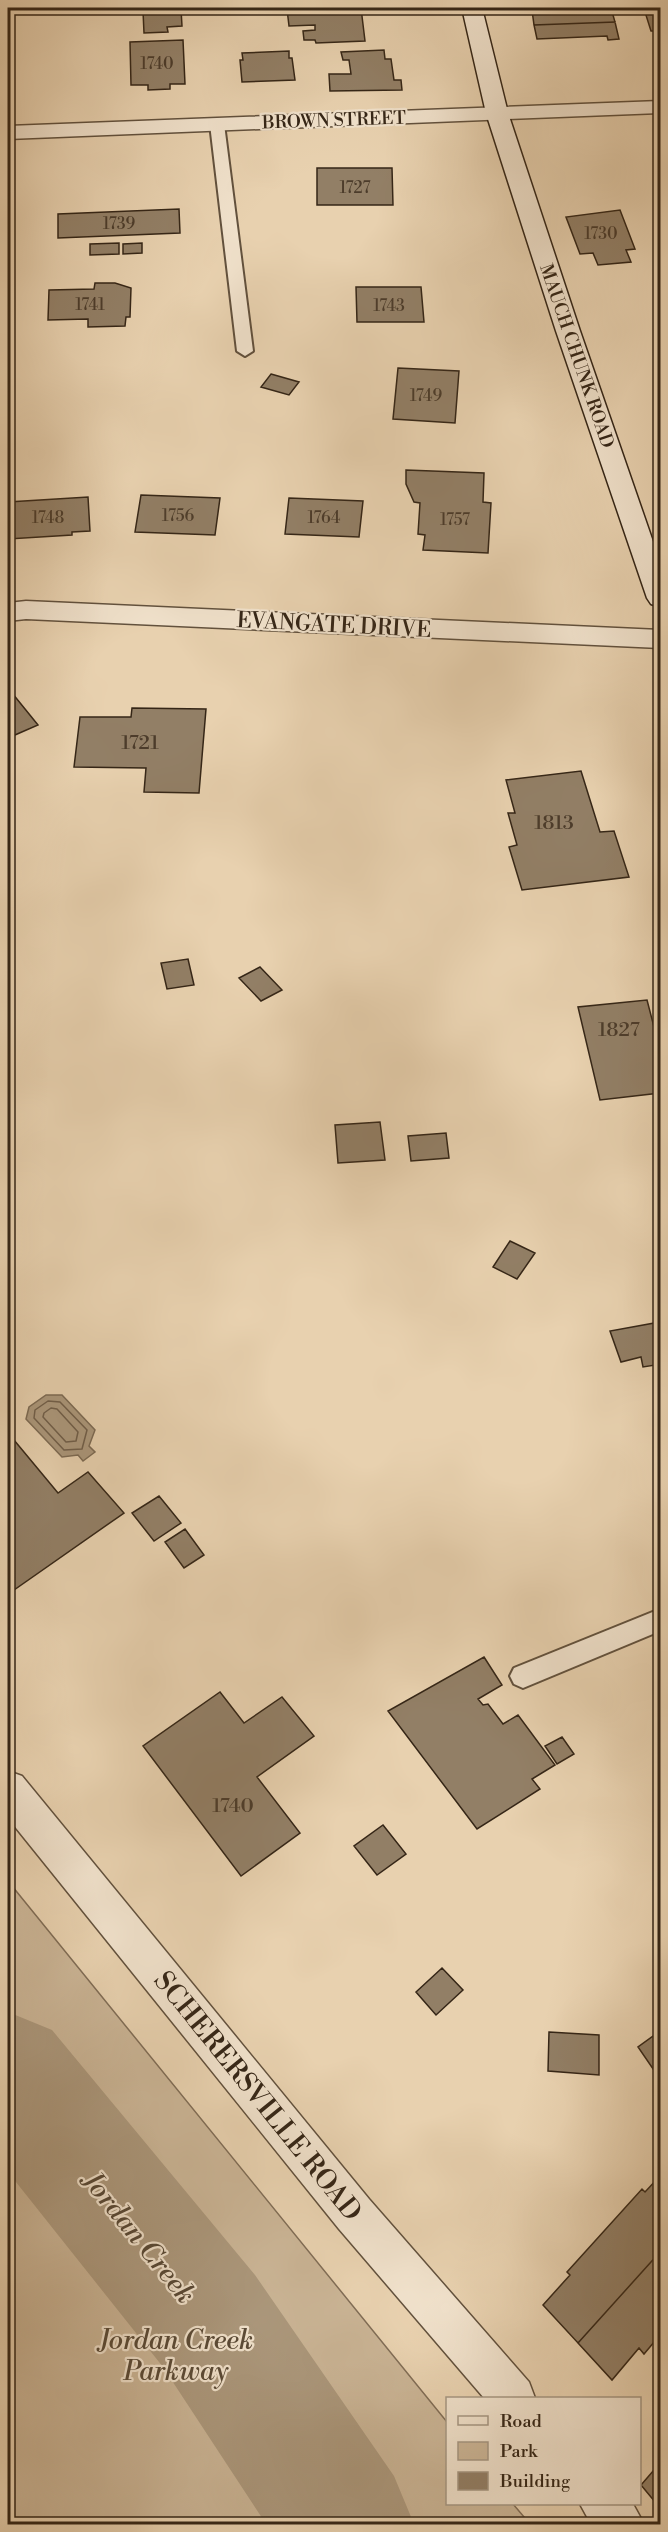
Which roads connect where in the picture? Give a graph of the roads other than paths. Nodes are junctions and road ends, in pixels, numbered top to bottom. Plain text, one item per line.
1 (472, 8) edge
2 (660, 107) edge
3 (497, 113) junction
4 (218, 124) junction
5 (8, 133) edge
6 (245, 351) dead end
7 (660, 598) edge
8 (8, 612) edge
9 (660, 639) edge
10 (660, 1620) edge
11 (523, 1676) dead end
12 (8, 1789) edge
13 (512, 2397) edge
14 (604, 2505) edge
15 (621, 2524) edge

1 - 3 street, MAUCH CHUNK ROAD
2 - 3 street, BROWN STREET
3 - 4 street, BROWN STREET
3 - 7 street, MAUCH CHUNK ROAD
4 - 5 street, BROWN STREET
4 - 6 lane
8 - 9 street, EVANGATE DRIVE
10 - 11 lane
12 - 13 street, SCHERERSVILLE ROAD
14 - 15 street

